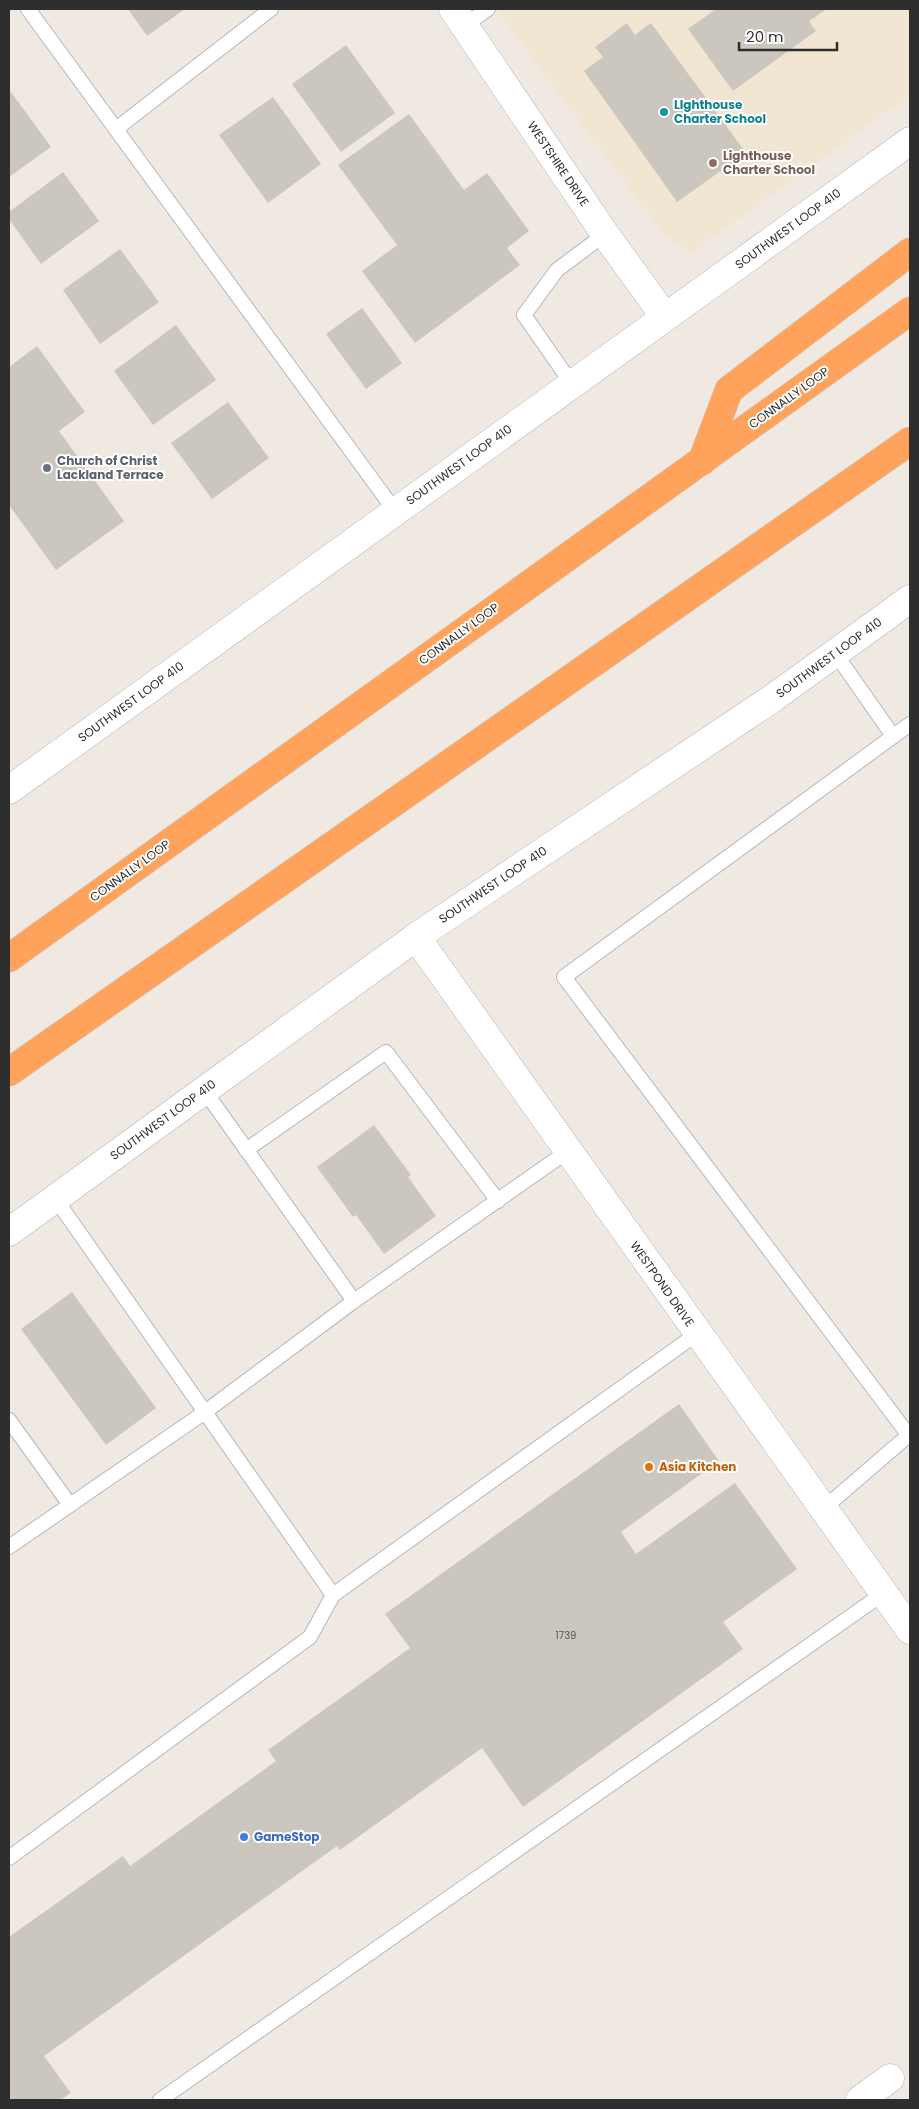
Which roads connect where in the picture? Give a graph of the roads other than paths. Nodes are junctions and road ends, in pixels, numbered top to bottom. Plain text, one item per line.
1 (28, 9) edge
2 (270, 9) edge
3 (488, 9) edge
4 (459, 17) edge
5 (116, 129) junction
6 (910, 141) edge
7 (604, 234) junction
8 (910, 252) edge
9 (910, 311) edge
10 (665, 317) junction
11 (572, 384) junction
12 (910, 441) edge
13 (702, 461) junction
14 (395, 511) junction
15 (910, 599) edge
16 (835, 653) junction
17 (910, 724) edge
18 (893, 736) junction
19 (9, 790) edge
20 (416, 937) junction
21 (9, 958) edge
22 (9, 1072) edge
23 (204, 1090) junction
24 (246, 1150) junction
25 (568, 1151) junction
26 (55, 1198) junction
27 (498, 1201) junction
28 (9, 1232) edge
29 (354, 1301) junction
30 (698, 1333) junction
31 (205, 1412) junction
32 (9, 1420) edge
33 (910, 1435) edge
34 (70, 1505) junction
35 (823, 1509) junction
36 (9, 1547) edge
37 (884, 1593) junction
38 (333, 1595) junction
39 (910, 1630) edge
40 (9, 1858) edge
41 (890, 2078) dead end
42 (160, 2100) edge
43 (860, 2100) edge

1 - 5 lane
2 - 5 lane
3 - 4 lane
4 - 7 main road, WESTSHIRE DRIVE
5 - 14 lane
6 - 10 main road, SOUTHWEST LOOP 410
7 - 10 main road, WESTSHIRE DRIVE
7 - 11 lane
8 - 13 highway
9 - 13 highway, CONNALLY LOOP
10 - 11 main road, SOUTHWEST LOOP 410
11 - 14 main road, SOUTHWEST LOOP 410
12 - 22 highway
13 - 21 highway, CONNALLY LOOP
14 - 19 main road, SOUTHWEST LOOP 410
15 - 16 main road, SOUTHWEST LOOP 410
16 - 18 lane
16 - 20 main road, SOUTHWEST LOOP 410
17 - 18 lane
18 - 33 lane
20 - 23 main road, SOUTHWEST LOOP 410
20 - 25 main road, WESTPOND DRIVE
23 - 24 lane
23 - 26 main road, SOUTHWEST LOOP 410
24 - 27 lane
24 - 29 lane
25 - 27 lane
25 - 30 main road, WESTPOND DRIVE
26 - 28 main road, SOUTHWEST LOOP 410
26 - 31 lane
27 - 29 lane
29 - 31 lane
30 - 35 main road, WESTPOND DRIVE
30 - 38 lane
31 - 34 lane
31 - 38 lane
32 - 34 lane
33 - 35 lane
34 - 36 lane
35 - 37 main road, WESTPOND DRIVE
37 - 39 main road, WESTPOND DRIVE
37 - 42 lane
38 - 40 lane
41 - 43 main road

